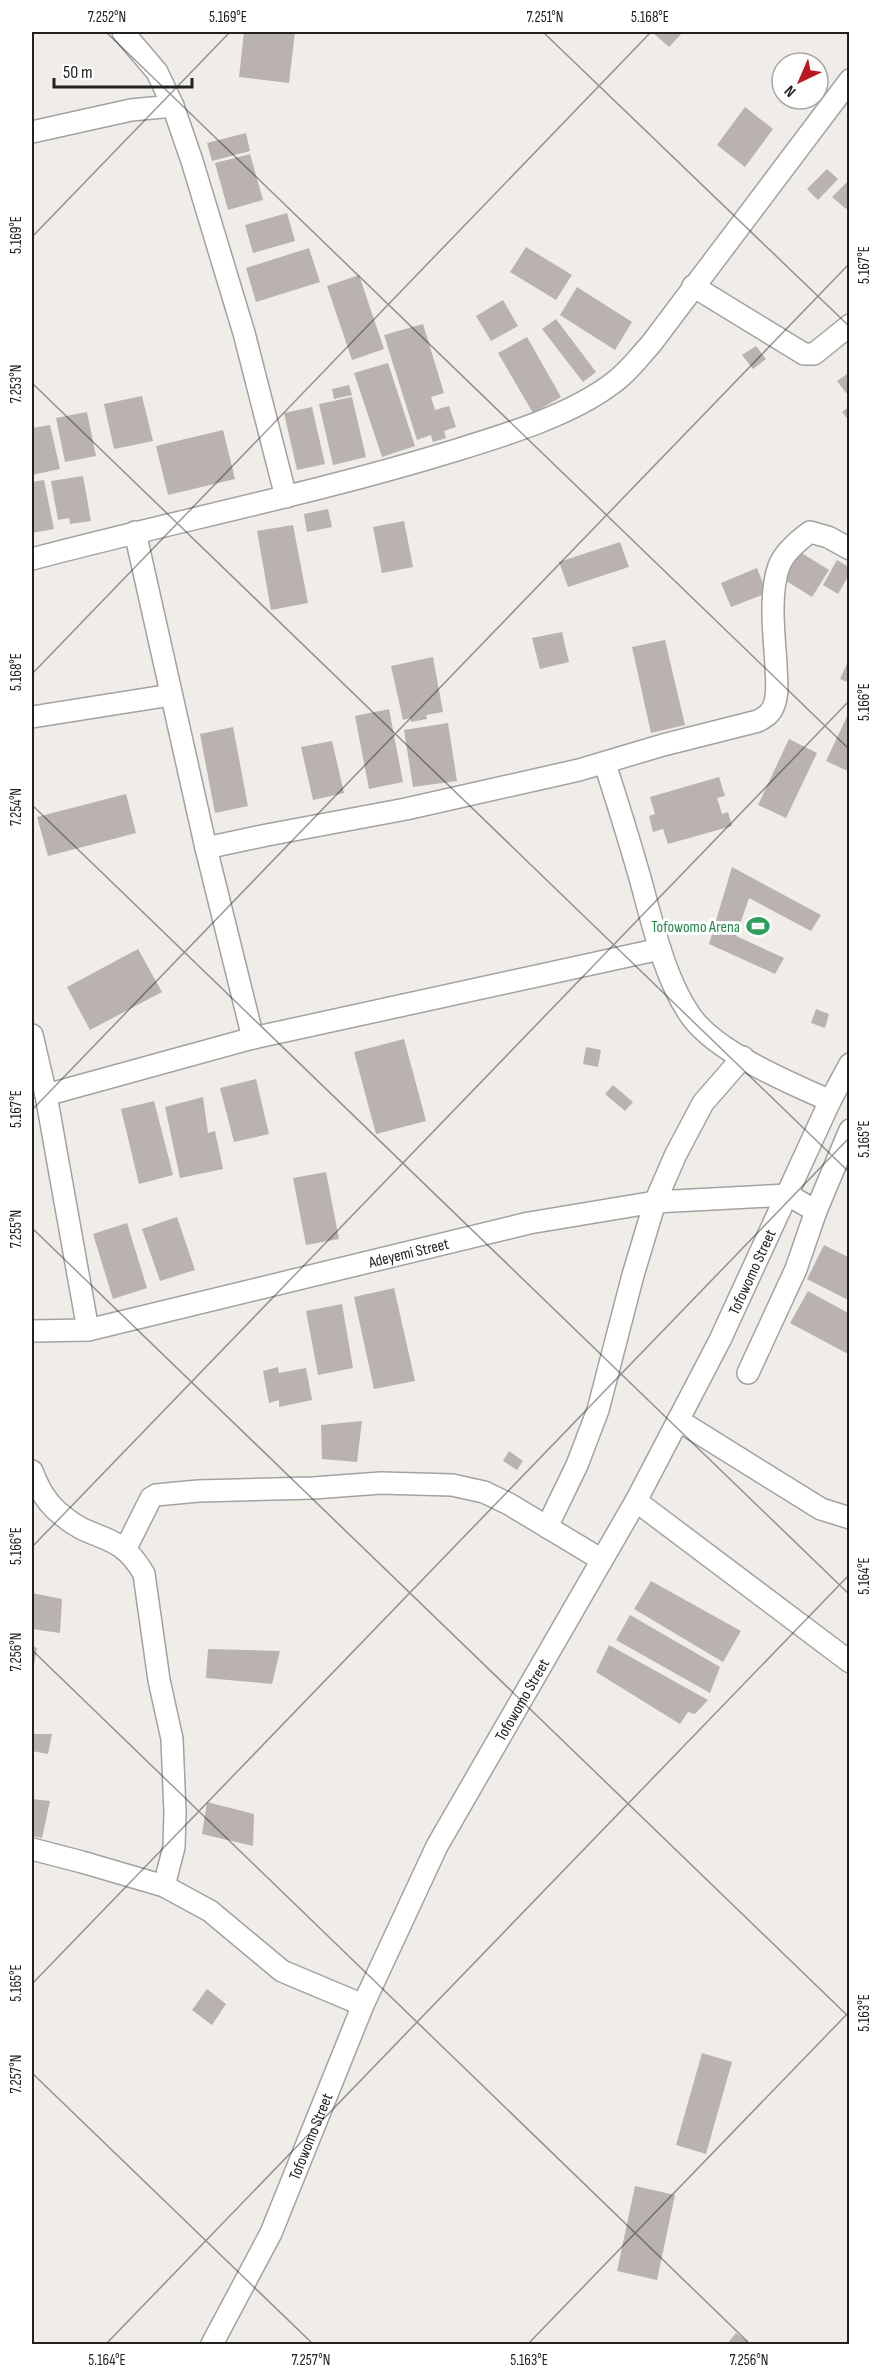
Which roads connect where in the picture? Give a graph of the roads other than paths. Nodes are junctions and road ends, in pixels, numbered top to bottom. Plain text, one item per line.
1 (123, 32) edge
2 (849, 80) edge
3 (173, 106) junction
4 (32, 132) edge
5 (693, 286) junction
6 (849, 325) edge
7 (286, 497) junction
8 (135, 532) junction
9 (849, 549) edge
10 (32, 559) edge
11 (171, 695) junction
12 (32, 717) edge
13 (605, 764) junction
14 (206, 848) junction
15 (660, 949) junction
16 (32, 1035) edge
17 (253, 1038) junction
18 (743, 1058) junction
19 (849, 1064) edge
20 (46, 1095) junction
21 (830, 1101) junction
22 (849, 1130) edge
23 (788, 1195) junction
24 (655, 1202) junction
25 (816, 1211) junction
26 (88, 1330) junction
27 (32, 1331) edge
28 (748, 1373) dead end
29 (678, 1420) junction
30 (32, 1472) edge
31 (636, 1501) junction
32 (849, 1518) edge
33 (547, 1527) junction
34 (125, 1550) junction
35 (602, 1560) junction
36 (849, 1662) edge
37 (32, 1849) edge
38 (165, 1886) junction
39 (363, 2005) junction
40 (212, 2344) edge

1 - 3 street
2 - 5 street
3 - 4 street
3 - 7 street
5 - 6 street
5 - 7 street
7 - 8 street
8 - 10 street
8 - 11 street
9 - 13 street
11 - 12 street
11 - 14 street
13 - 14 street
13 - 15 street
14 - 17 street
15 - 17 street
15 - 18 street
16 - 20 street
17 - 20 street
18 - 21 street
18 - 24 street
19 - 21 street, Tofowomo Street
20 - 26 street
21 - 23 street, Tofowomo Street
22 - 25 street
23 - 24 street, Adeyemi Street
23 - 25 street
23 - 29 street, Tofowomo Street
24 - 26 street, Adeyemi Street
24 - 33 street
25 - 28 street
26 - 27 street, Adeyemi Street
29 - 31 street, Tofowomo Street
29 - 32 street
30 - 34 street
31 - 35 street, Tofowomo Street
31 - 36 street
33 - 34 street
33 - 35 street
34 - 38 street
35 - 39 street, Tofowomo Street
37 - 38 street
38 - 39 street
39 - 40 street, Tofowomo Street

